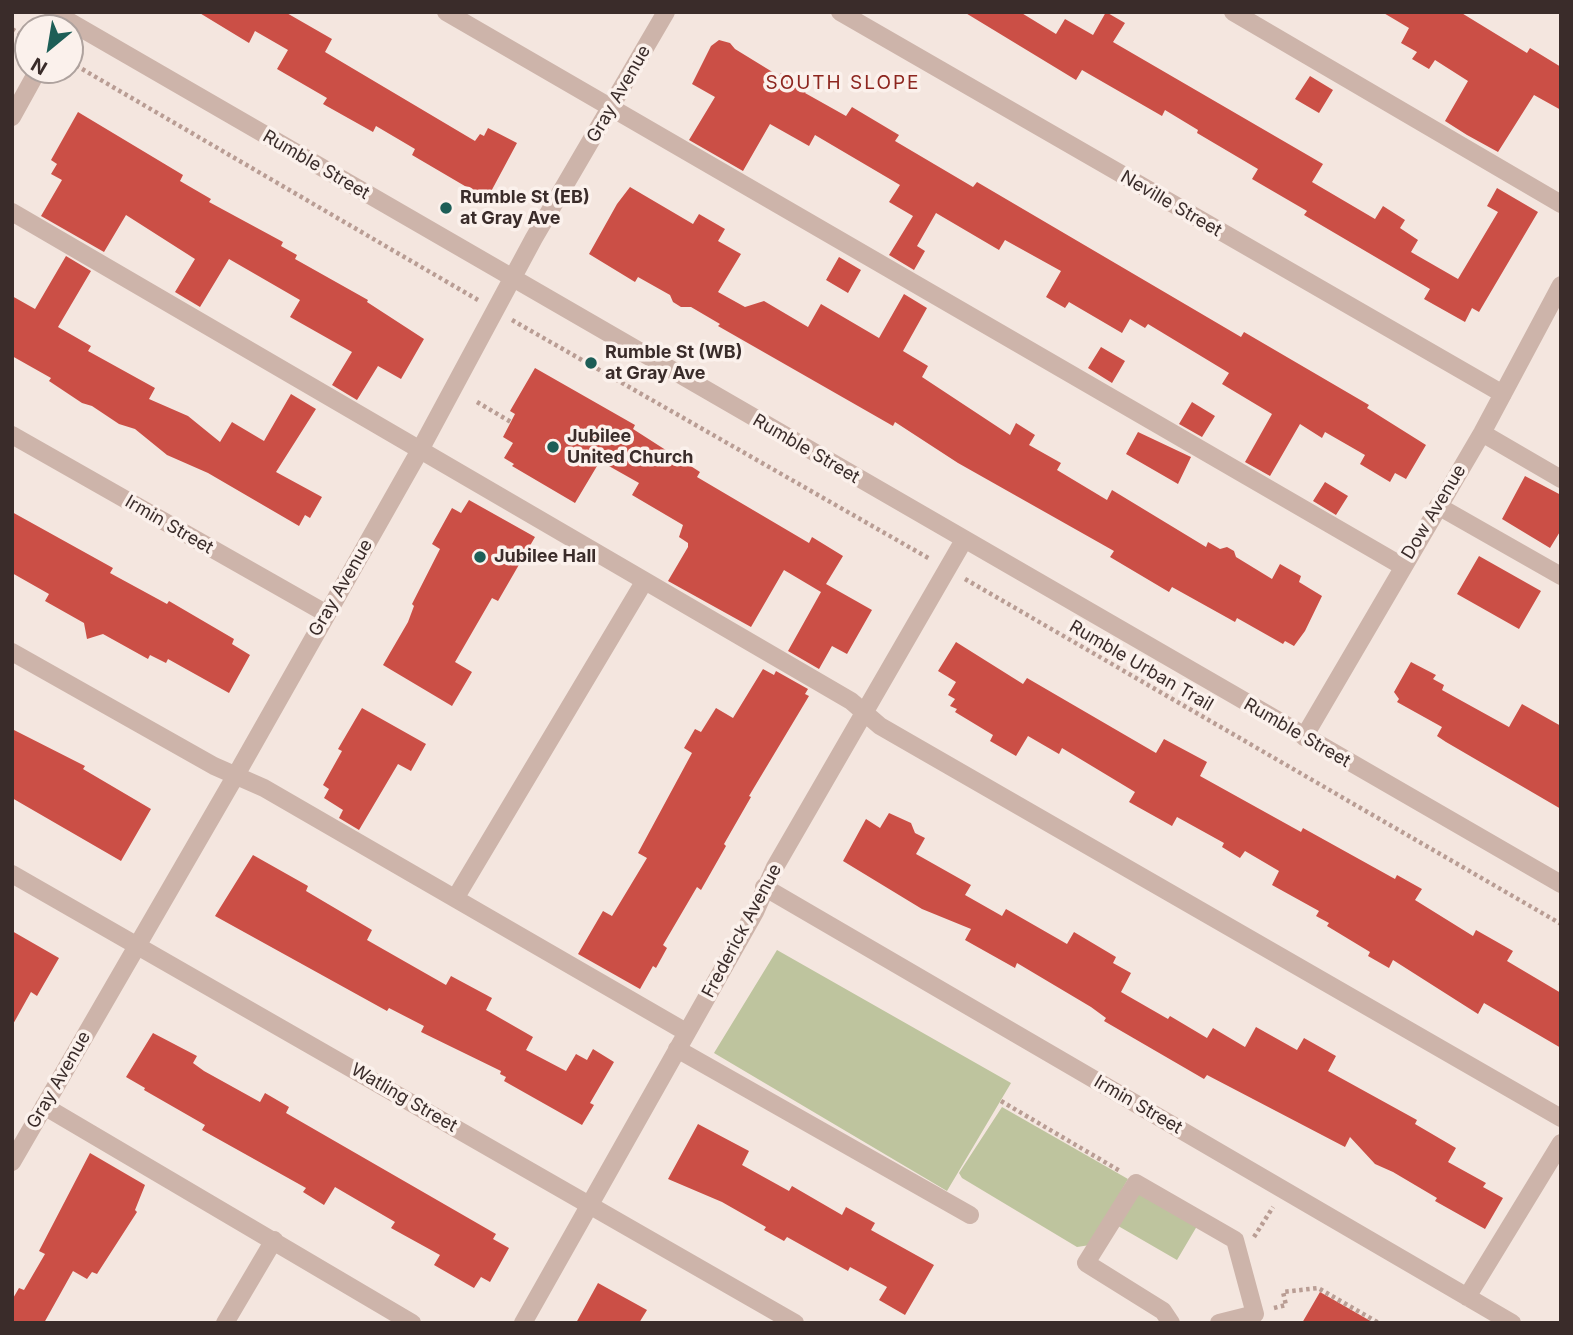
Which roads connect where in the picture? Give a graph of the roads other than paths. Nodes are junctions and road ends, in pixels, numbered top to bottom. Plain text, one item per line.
1 (446, 12) edge
2 (666, 12) edge
3 (840, 12) edge
4 (1233, 12) edge
5 (84, 30) edge
6 (30, 84) edge
7 (610, 108) junction
8 (12, 117) edge
9 (1561, 204) edge
10 (12, 212) edge
11 (512, 279) junction
12 (1561, 285) edge
13 (1503, 394) junction
14 (1482, 433) junction
15 (12, 435) edge
16 (420, 450) junction
17 (1561, 479) edge
18 (1438, 506) junction
19 (964, 540) junction
20 (1402, 566) junction
21 (1561, 576) edge
22 (644, 582) junction
23 (327, 614) junction
24 (12, 652) edge
25 (864, 711) junction
26 (1304, 737) junction
27 (236, 775) junction
28 (12, 874) edge
29 (1561, 884) edge
30 (764, 887) junction
31 (456, 897) junction
32 (138, 945) junction
33 (686, 1032) junction
34 (677, 1049) junction
35 (44, 1106) junction
36 (1561, 1118) edge
37 (1561, 1143) edge
38 (12, 1162) edge
39 (590, 1205) junction
40 (970, 1215) dead end
41 (274, 1240) junction
42 (1467, 1297) junction
43 (225, 1323) edge
44 (412, 1323) edge
45 (523, 1323) edge
46 (794, 1323) edge
47 (1171, 1323) edge
48 (1219, 1323) edge
49 (1511, 1323) edge

1 - 7 street
2 - 7 street, Gray Avenue
3 - 13 street, Neville Street
4 - 9 street
5 - 11 street, Rumble Street
6 - 8 street
7 - 11 street, Gray Avenue
7 - 20 street
10 - 16 street
11 - 16 street, Gray Avenue
11 - 19 street, Rumble Street
12 - 13 street, Dow Avenue
13 - 14 street, Dow Avenue
14 - 17 street
14 - 18 street, Dow Avenue
15 - 23 street, Irmin Street
16 - 22 street
16 - 23 street, Gray Avenue
18 - 20 street, Dow Avenue
18 - 21 street
19 - 25 street, Frederick Avenue
19 - 26 street, Rumble Street
20 - 26 street, Dow Avenue
22 - 25 street
22 - 31 street
23 - 27 street, Gray Avenue
24 - 27 street
25 - 30 street, Frederick Avenue
25 - 36 street
26 - 29 street, Rumble Street
27 - 31 street
27 - 32 street, Gray Avenue
28 - 32 street, Watling Street
30 - 33 street, Frederick Avenue
30 - 42 street, Irmin Street
31 - 33 street
32 - 35 street, Gray Avenue
32 - 39 street, Watling Street
33 - 34 street, Frederick Avenue
34 - 39 street, Frederick Avenue
34 - 40 street
35 - 38 street, Gray Avenue
35 - 41 street
37 - 42 street
39 - 45 street, Frederick Avenue
39 - 46 street, Watling Street
41 - 43 street
41 - 44 street
42 - 49 street, Irmin Street
47 - 48 street

